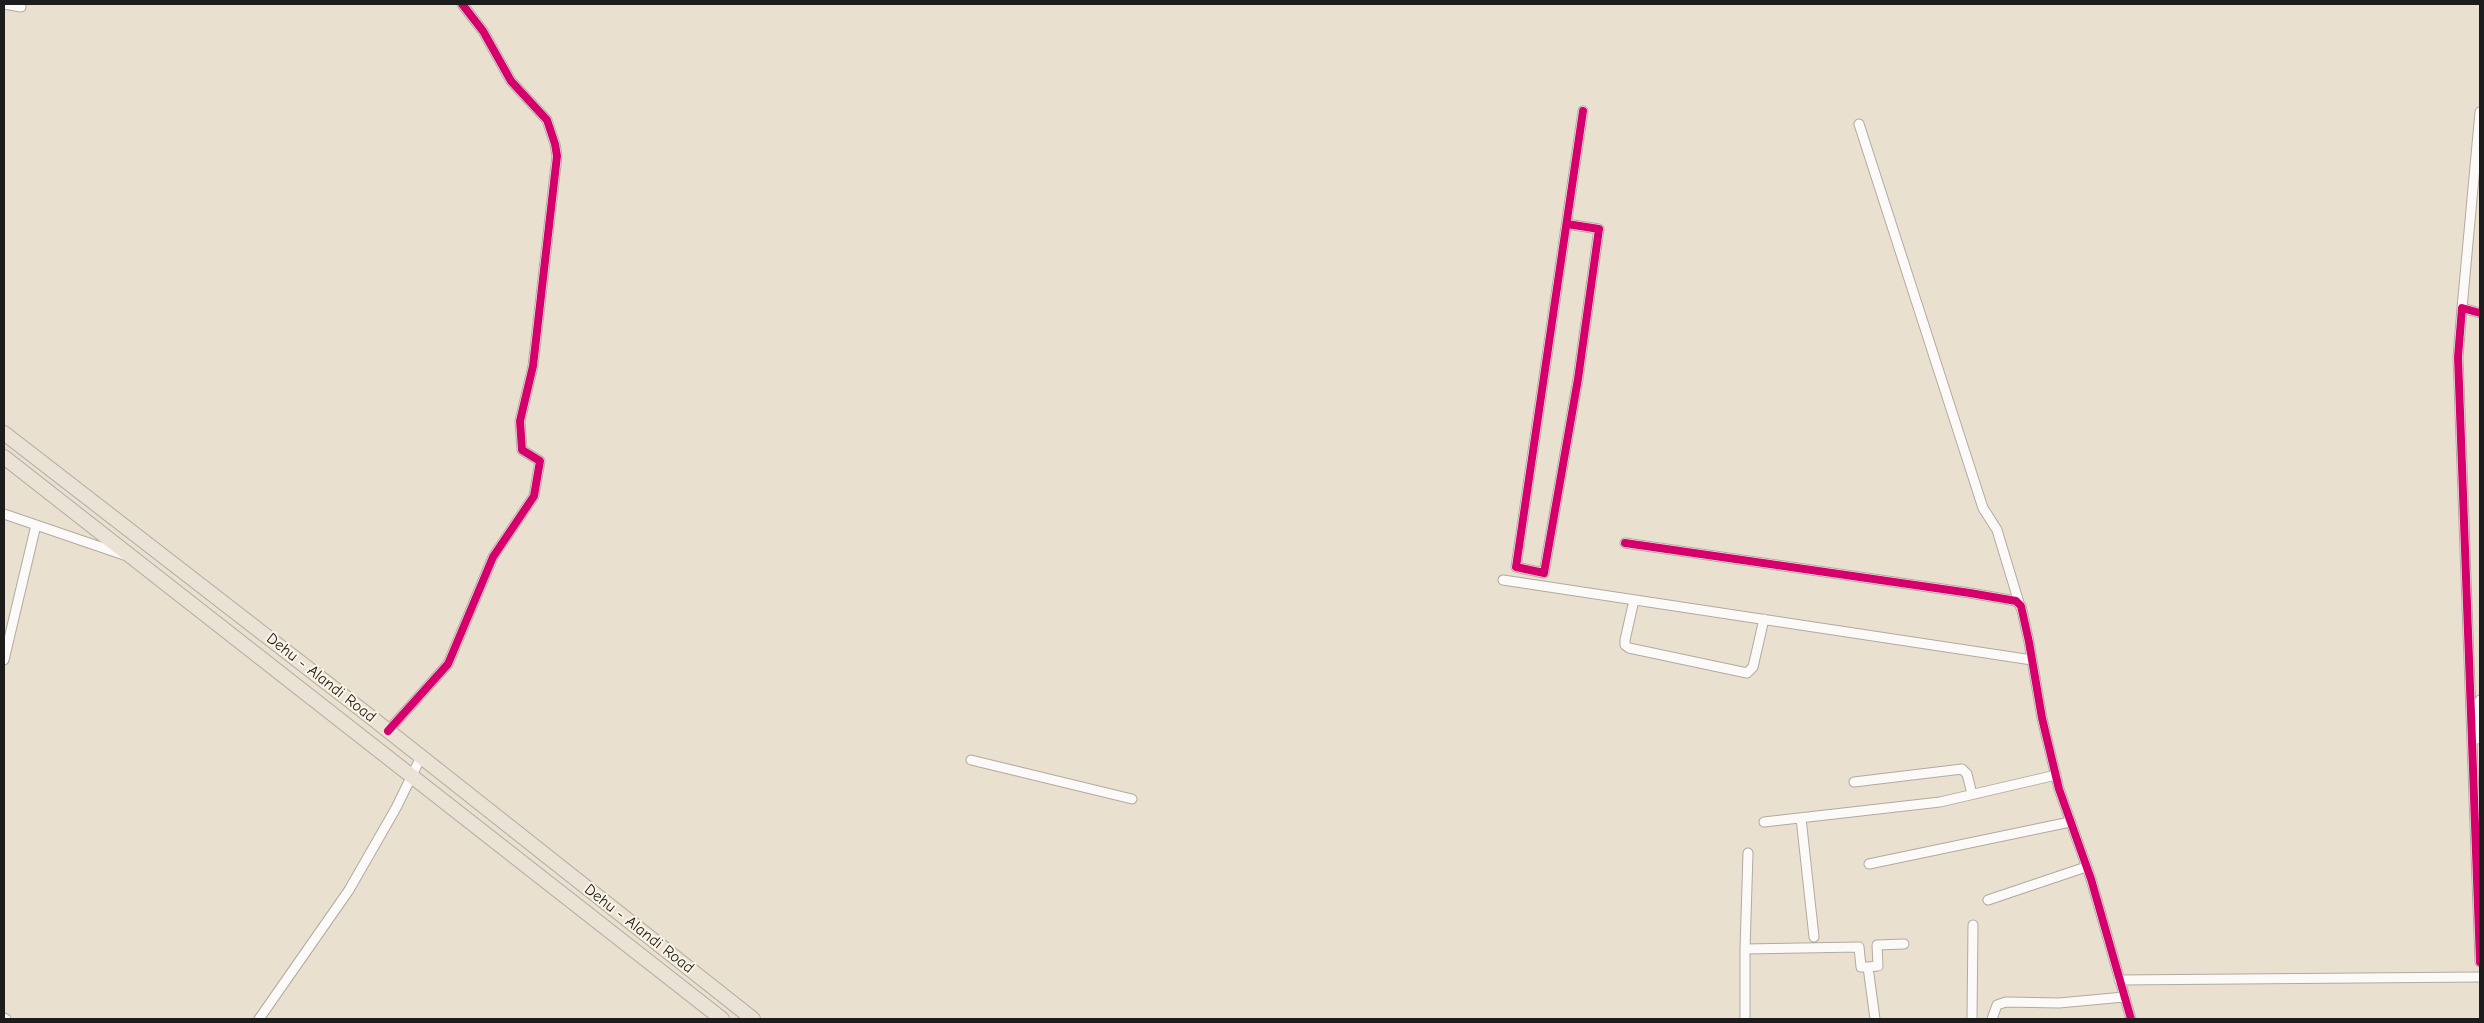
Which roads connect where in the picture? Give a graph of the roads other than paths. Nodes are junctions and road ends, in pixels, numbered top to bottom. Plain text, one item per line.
1 (4, 4) edge
2 (462, 4) edge
3 (21, 7) dead end
4 (1583, 111) dead end
5 (2480, 112) edge
6 (1858, 124) dead end
7 (1567, 224) junction
8 (2462, 308) junction
9 (2480, 313) edge
10 (4, 433) edge
11 (4, 457) edge
12 (4, 514) edge
13 (36, 525) junction
14 (1625, 542) dead end
15 (131, 557) junction
16 (1530, 570) junction
17 (1503, 580) dead end
18 (1528, 584) junction
19 (205, 589) junction
20 (1634, 600) junction
21 (193, 605) junction
22 (2021, 606) junction
23 (1764, 619) junction
24 (4, 660) edge
25 (2032, 660) junction
26 (2480, 700) edge
27 (388, 731) junction
28 (421, 757) junction
29 (970, 760) dead end
30 (410, 775) junction
31 (2056, 775) junction
32 (1854, 782) dead end
33 (1972, 794) junction
34 (1132, 799) dead end
35 (2476, 803) edge
36 (1801, 818) junction
37 (1764, 822) dead end
38 (2070, 822) junction
39 (1748, 853) dead end
40 (1868, 864) dead end
41 (2086, 867) junction
42 (1988, 900) dead end
43 (1973, 925) dead end
44 (1814, 937) dead end
45 (1904, 944) dead end
46 (1745, 949) junction
47 (2480, 962) edge
48 (1868, 967) junction
49 (2480, 977) edge
50 (2119, 980) junction
51 (2124, 997) junction
52 (259, 1019) edge
53 (722, 1019) edge
54 (753, 1019) edge
55 (1745, 1019) edge
56 (1875, 1019) edge
57 (1972, 1019) edge
58 (1992, 1019) edge
59 (2131, 1019) edge

1 - 3 street
2 - 27 street
4 - 7 street
5 - 8 street
6 - 22 street
7 - 16 street
7 - 16 street
8 - 9 street
8 - 35 street
10 - 19 main road, Dehu - Alandi Road
11 - 15 main road, Dehu - Alandi Road
12 - 13 street
13 - 15 street
13 - 24 street
14 - 22 street
15 - 21 main road, Dehu - Alandi Road
16 - 18 street
17 - 18 street
18 - 20 street
19 - 21 main road
19 - 27 main road, Dehu - Alandi Road
20 - 23 street
20 - 23 street
21 - 30 main road, Dehu - Alandi Road
22 - 25 street
23 - 25 street
25 - 31 street
26 - 35 street
27 - 28 main road, Dehu - Alandi Road
28 - 30 street
28 - 54 main road, Dehu - Alandi Road
29 - 34 street
30 - 52 street
30 - 53 main road, Dehu - Alandi Road
31 - 33 street
31 - 38 street
32 - 33 street
33 - 36 street
35 - 47 street
36 - 37 street
36 - 44 street
38 - 40 street
38 - 41 street
39 - 46 street
41 - 42 street
41 - 50 street
43 - 57 street
45 - 48 street
46 - 48 street
46 - 55 street
48 - 56 street
49 - 50 street
50 - 51 street
51 - 58 street
51 - 59 street

